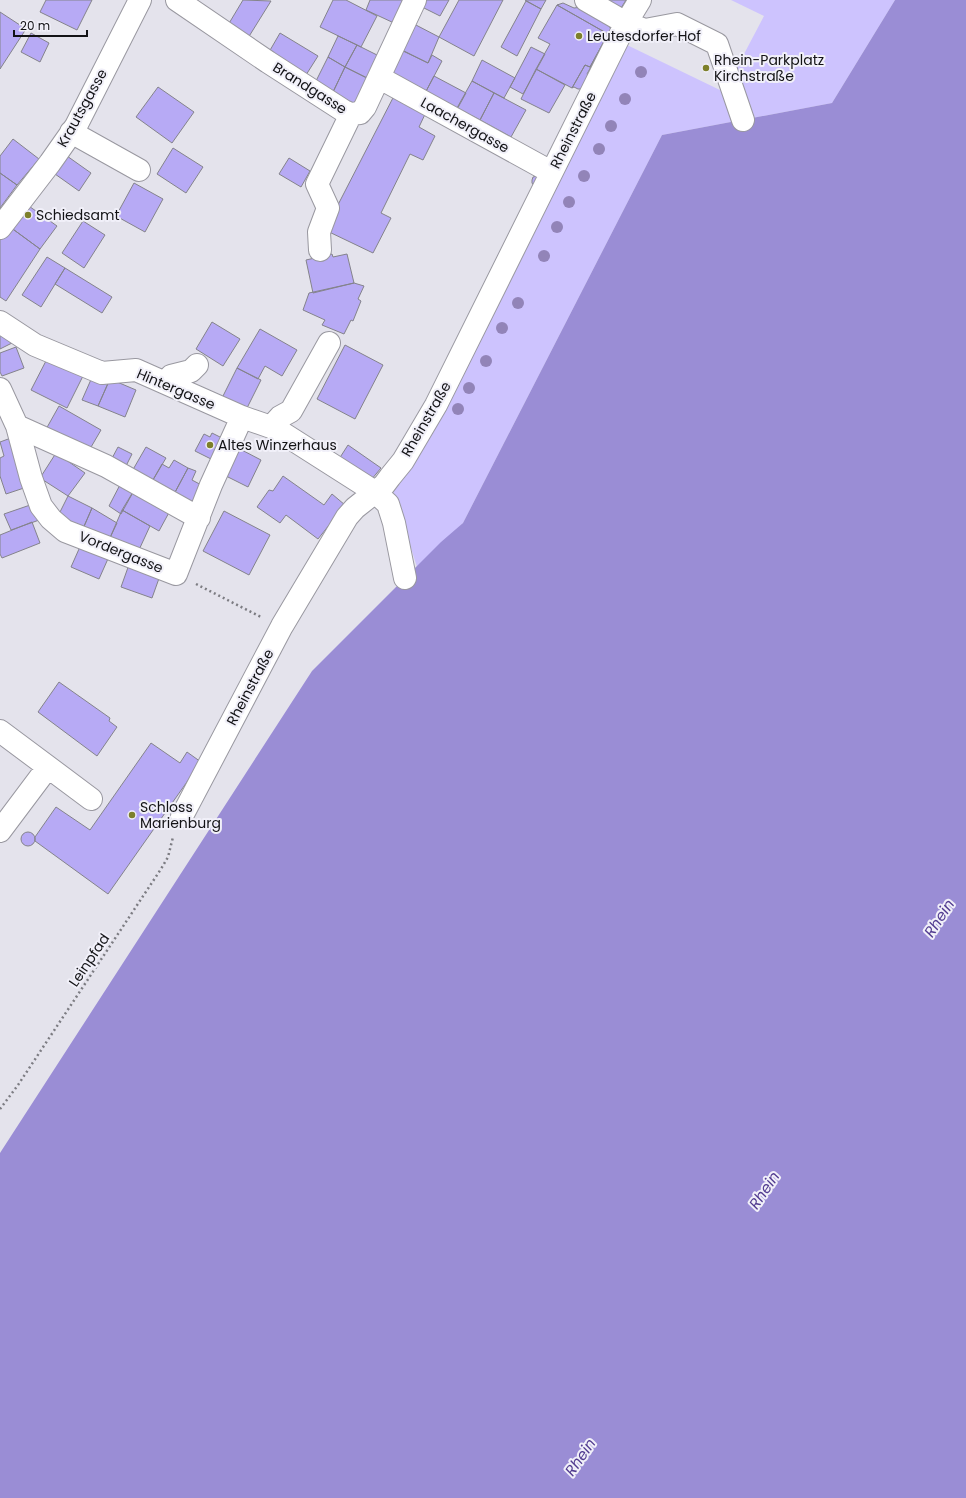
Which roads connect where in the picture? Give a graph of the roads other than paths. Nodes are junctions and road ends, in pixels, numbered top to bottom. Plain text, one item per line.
1 (140, 0) edge
2 (177, 0) edge
3 (415, 0) edge
4 (586, 0) edge
5 (640, 0) edge
6 (626, 23) junction
7 (380, 78) junction
8 (351, 114) junction
9 (743, 120) dead end
10 (71, 132) junction
11 (139, 170) dead end
12 (551, 172) junction
13 (0, 228) edge
14 (320, 250) dead end
15 (0, 322) edge
16 (329, 343) dead end
17 (197, 365) dead end
18 (166, 382) junction
19 (0, 389) edge
20 (242, 417) junction
21 (17, 426) junction
22 (271, 426) junction
23 (375, 492) junction
24 (199, 518) junction
25 (406, 578) dead end
26 (0, 731) edge
27 (48, 767) junction
28 (91, 800) dead end
29 (182, 816) road end
30 (0, 831) edge

1 - 10 street, Krautsgasse
2 - 8 street, Brandgasse
3 - 7 street, Brandgasse
4 - 6 street
5 - 6 street, Rheinstraße
6 - 9 street
6 - 12 street, Rheinstraße
7 - 8 street, Brandgasse
7 - 12 street, Laachergasse
8 - 14 street
10 - 11 street
10 - 13 street, Krautsgasse
12 - 23 street, Rheinstraße
15 - 18 street, Hintergasse
16 - 22 street
17 - 18 street
18 - 20 street, Hintergasse
19 - 21 street, Vordergasse
20 - 22 street, Hintergasse
20 - 24 street
21 - 24 street
21 - 24 street, Vordergasse
22 - 23 street, Hintergasse
23 - 25 street, Hintergasse
23 - 29 street, Rheinstraße
26 - 27 street
27 - 28 street
27 - 30 street

